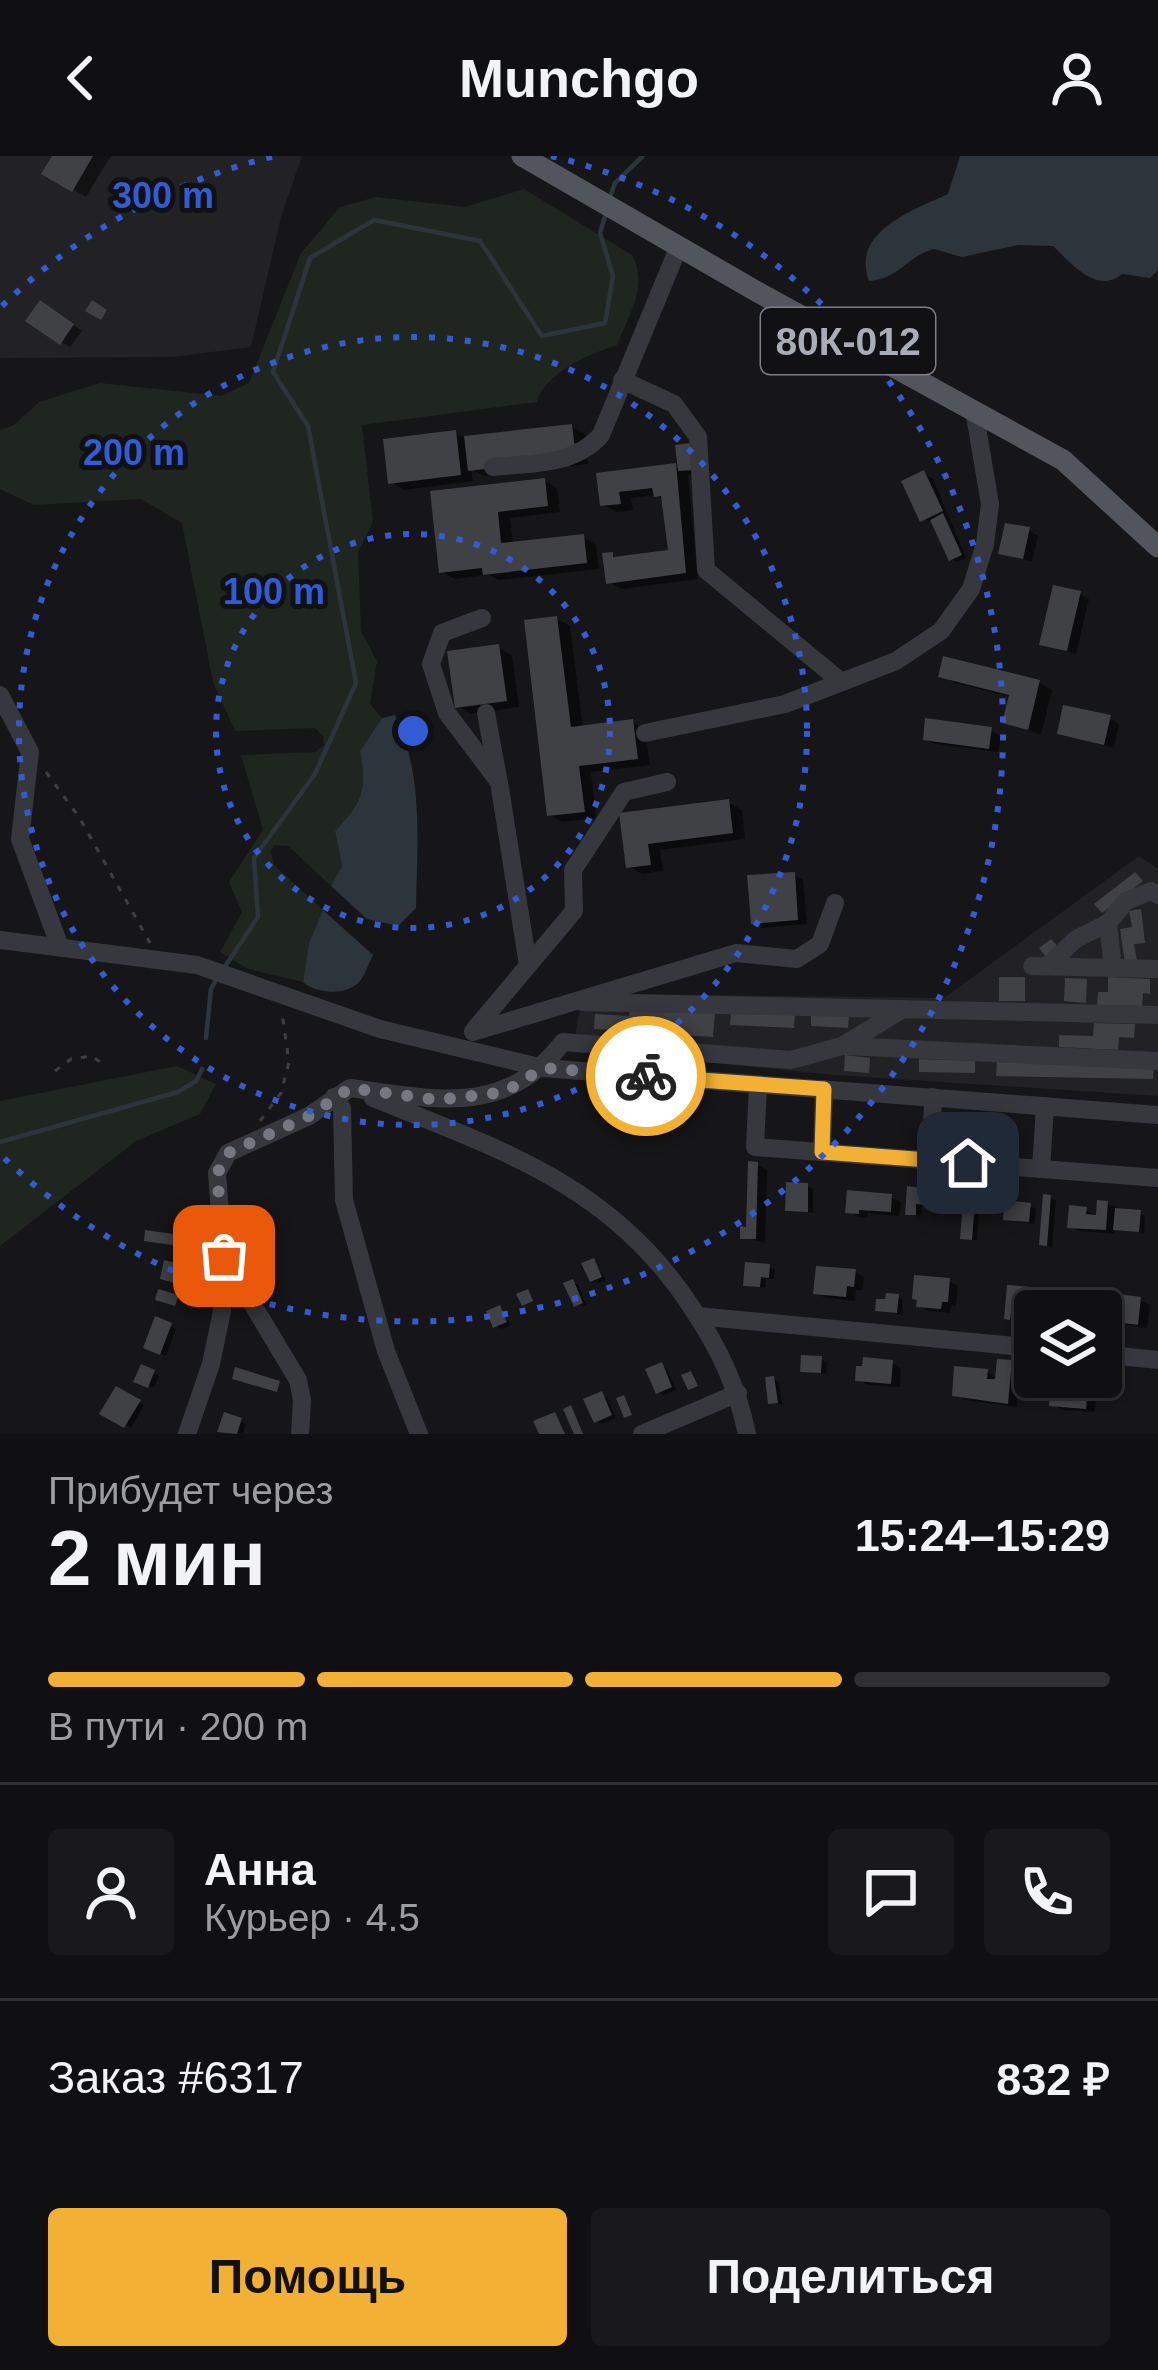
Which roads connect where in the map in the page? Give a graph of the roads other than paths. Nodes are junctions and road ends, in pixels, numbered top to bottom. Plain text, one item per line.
1 (522, 156) edge
2 (679, 246) junction
3 (622, 380) junction
4 (974, 410) junction
5 (494, 467) dead end
6 (1158, 547) edge
7 (482, 618) dead end
8 (839, 680) junction
9 (0, 695) edge
10 (486, 712) dead end
11 (646, 734) dead end
12 (499, 782) junction
13 (667, 782) dead end
14 (1158, 896) edge
15 (835, 903) dead end
16 (1108, 923) junction
17 (0, 940) edge
18 (60, 947) junction
19 (528, 965) junction
20 (1113, 968) junction
21 (1158, 969) edge
22 (582, 1002) junction
23 (903, 1010) junction
24 (1000, 1012) junction
25 (1158, 1015) edge
26 (466, 1040) junction
27 (842, 1046) junction
28 (997, 1053) junction
29 (1158, 1061) edge
30 (543, 1068) junction
31 (758, 1084) junction
32 (824, 1089) junction
33 (342, 1093) junction
34 (933, 1097) junction
35 (1045, 1106) junction
36 (1158, 1115) edge
37 (822, 1152) junction
38 (931, 1160) junction
39 (1041, 1169) junction
40 (1158, 1178) edge
41 (224, 1256) junction
42 (698, 1316) junction
43 (1014, 1346) edge
44 (1122, 1356) edge
45 (1158, 1360) edge
46 (739, 1393) junction
47 (187, 1434) edge
48 (300, 1434) edge
49 (419, 1434) edge
50 (642, 1434) edge
51 (747, 1434) edge

1 - 2 main road, 80К-012
2 - 3 street
2 - 4 main road, 80К-012
3 - 5 street
3 - 8 street
4 - 6 main road, 80К-012
4 - 8 street
7 - 12 street
8 - 11 street
9 - 18 street
10 - 12 street
12 - 19 street
13 - 19 street
14 - 16 street
15 - 22 street
16 - 20 street
16 - 20 street
17 - 18 street
18 - 26 street
19 - 26 street
20 - 21 street
22 - 23 street
22 - 26 street
23 - 24 street
23 - 27 street
24 - 25 street
24 - 28 street
26 - 30 street
27 - 28 street
27 - 30 street
28 - 29 street
30 - 31 street
30 - 33 street
31 - 32 street
31 - 37 street
32 - 34 street
32 - 37 street
33 - 41 street
33 - 42 street
33 - 49 street
34 - 35 street
34 - 38 street
35 - 36 street
35 - 39 street
37 - 38 street
38 - 39 street
39 - 40 street
41 - 47 street
41 - 48 street
42 - 43 street
42 - 46 street
44 - 45 street
46 - 50 street
46 - 51 street

